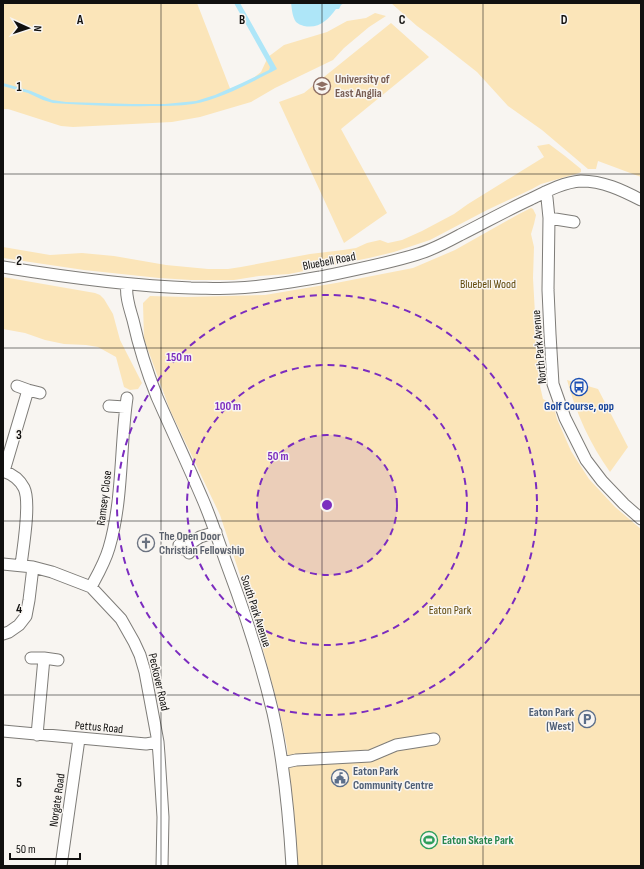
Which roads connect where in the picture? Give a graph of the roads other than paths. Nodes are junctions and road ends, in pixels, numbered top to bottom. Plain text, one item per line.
1 (545, 192) junction
2 (641, 200) edge
3 (549, 218) junction
4 (574, 222) dead end
5 (3, 267) edge
6 (127, 284) junction
7 (17, 386) dead end
8 (28, 390) junction
9 (40, 393) dead end
10 (109, 406) dead end
11 (3, 471) edge
12 (641, 519) edge
13 (216, 532) junction
14 (185, 549) dead end
15 (3, 564) edge
16 (22, 565) junction
17 (33, 567) junction
18 (91, 587) junction
19 (3, 634) edge
20 (31, 658) dead end
21 (44, 658) junction
22 (58, 660) dead end
23 (3, 732) edge
24 (37, 735) junction
25 (434, 738) dead end
26 (79, 739) junction
27 (158, 742) junction
28 (282, 763) junction
29 (61, 866) edge
30 (162, 866) edge
31 (292, 866) edge

1 - 2 street, Bluebell Road
1 - 3 street, North Park Avenue
1 - 6 street, Bluebell Road
3 - 4 street
3 - 12 street, North Park Avenue
5 - 6 street, Bluebell Road
6 - 13 street, South Park Avenue
7 - 8 street
8 - 9 street
8 - 11 street
10 - 18 street, Ramsey Close
11 - 16 street
13 - 14 street
13 - 28 street, South Park Avenue
15 - 16 street, Peckover Road
16 - 17 street, Peckover Road
17 - 18 street, Peckover Road
17 - 19 street
18 - 27 street, Peckover Road
20 - 21 street
21 - 22 street
21 - 24 street
23 - 24 street, Pettus Road
24 - 26 street, Pettus Road
25 - 28 street
26 - 27 street, Pettus Road
26 - 29 street, Norgate Road
27 - 30 street, Peckover Road
28 - 31 street, South Park Avenue

